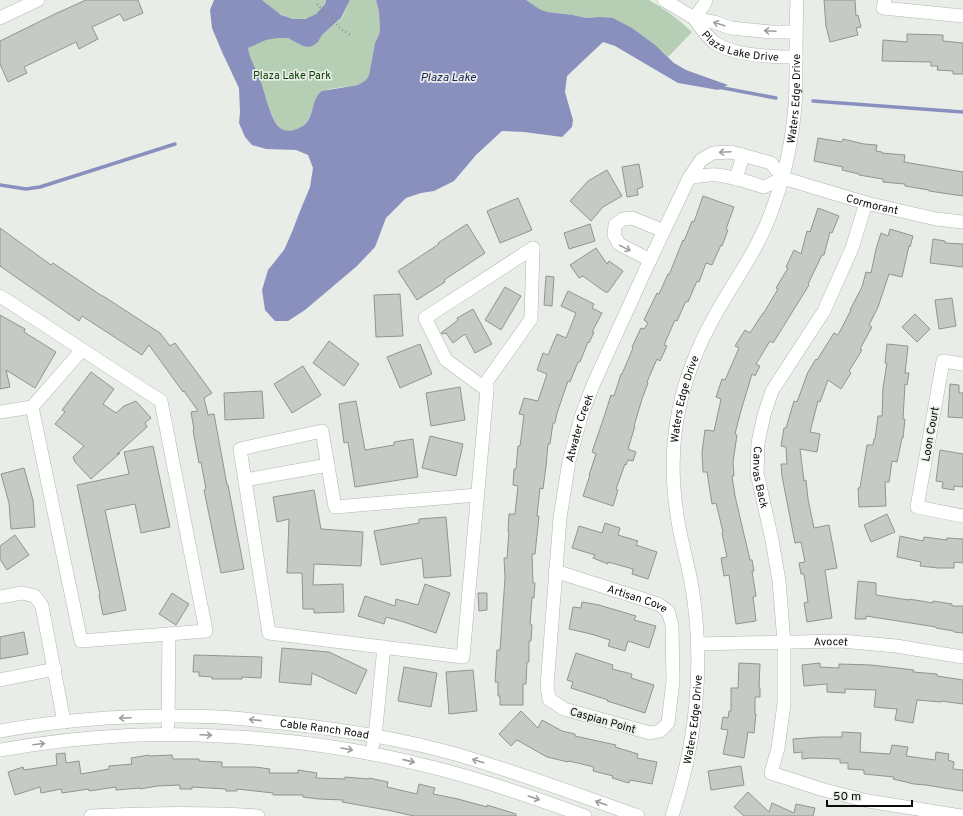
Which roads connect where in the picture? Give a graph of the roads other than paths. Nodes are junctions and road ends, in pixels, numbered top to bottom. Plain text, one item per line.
1 (38, 0) edge
2 (664, 0) edge
3 (706, 0) edge
4 (797, 0) edge
5 (884, 4) edge
6 (963, 16) edge
7 (0, 18) edge
8 (694, 18) junction
9 (743, 29) junction
10 (796, 32) junction
11 (738, 52) junction
12 (796, 57) junction
13 (743, 155) junction
14 (689, 178) junction
15 (783, 178) junction
16 (736, 179) junction
17 (866, 203) junction
18 (963, 222) edge
19 (664, 231) junction
20 (650, 260) junction
21 (0, 296) edge
22 (82, 350) junction
23 (963, 364) edge
24 (487, 390) junction
25 (32, 407) junction
26 (0, 412) edge
27 (328, 465) junction
28 (245, 480) junction
29 (477, 495) junction
30 (963, 516) edge
31 (555, 571) junction
32 (0, 597) edge
33 (169, 634) junction
34 (784, 642) junction
35 (698, 644) junction
36 (384, 647) junction
37 (963, 657) edge
38 (54, 669) junction
39 (0, 680) edge
40 (549, 699) joint
41 (169, 717) junction
42 (64, 722) junction
43 (0, 731) edge
44 (660, 731) joint
45 (167, 734) junction
46 (375, 736) junction
47 (0, 750) edge
48 (371, 754) junction
49 (168, 814) edge
50 (91, 816) edge
51 (258, 816) edge
52 (585, 816) edge
53 (638, 816) edge
54 (672, 816) edge
55 (961, 816) edge

1 - 7 street
2 - 8 street, Plaza Lake Drive
3 - 8 street
4 - 10 street, Waters Edge Drive
5 - 6 street
9 -> 8 street, Plaza Lake Drive
8 - 11 street, Plaza Lake Drive
10 -> 9 street, Plaza Lake Drive
9 - 11 street
10 - 12 street, Waters Edge Drive
11 - 12 street, Plaza Lake Drive
12 - 15 street, Waters Edge Drive
13 -> 14 street, Atwater Creek
13 - 15 street, Atwater Creek
13 - 16 street
14 - 16 street
14 - 19 street, Atwater Creek
15 - 16 street
15 - 17 street, Cormorant
15 - 35 street, Waters Edge Drive
17 - 18 street, Cormorant
17 - 34 street, Canvas Back
19 - 20 street, Atwater Creek
19 -> 20 street
20 - 31 street, Atwater Creek
21 - 22 street
22 - 25 street
22 - 33 street
23 - 30 street, Loon Court
24 - 24 street
24 - 29 street
25 - 26 street
25 - 33 street
27 - 28 street
27 - 28 street
27 - 29 street
28 - 36 street
29 - 36 street
31 - 40 street, Atwater Creek
31 - 44 street, Artisan Cove
32 - 38 street
33 - 41 street
34 - 35 street, Avocet
34 - 37 street, Avocet
34 - 55 street, Canvas Back
35 - 54 street, Waters Edge Drive
36 - 46 street
38 - 39 street
38 - 42 street
40 - 44 street, Caspian Point
41 -> 42 street, Cable Ranch Road
41 - 45 street
46 -> 41 street, Cable Ranch Road
42 - 43 street, Cable Ranch Road
47 -> 45 street, Cable Ranch Road
45 -> 48 street, Cable Ranch Road
46 - 48 street
53 -> 46 street, Cable Ranch Road
48 -> 52 street, Cable Ranch Road
49 - 50 street
49 - 51 street

